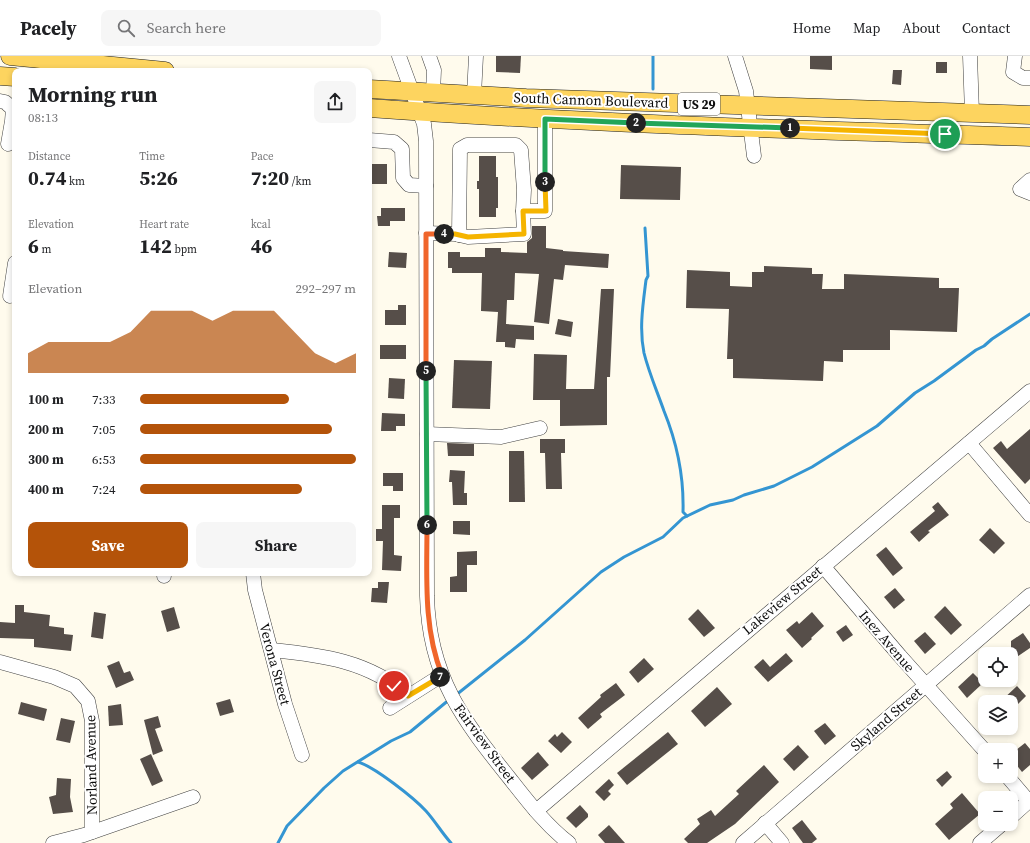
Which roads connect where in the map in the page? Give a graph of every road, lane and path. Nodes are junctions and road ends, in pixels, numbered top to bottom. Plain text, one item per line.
1 (10, 56) edge
2 (399, 56) edge
3 (429, 56) edge
4 (439, 56) edge
5 (476, 56) edge
6 (735, 56) edge
7 (970, 56) edge
8 (1015, 56) edge
9 (134, 68) edge
10 (434, 70) junction
11 (0, 76) edge
12 (12, 78) edge
13 (1030, 78) edge
14 (372, 89) edge
15 (412, 92) junction
16 (433, 93) junction
17 (474, 95) junction
18 (0, 101) edge
19 (747, 105) junction
20 (372, 108) edge
21 (419, 111) junction
22 (972, 113) junction
23 (1030, 115) edge
24 (545, 119) junction
25 (750, 127) junction
26 (1030, 137) edge
27 (372, 140) edge
28 (8, 144) edge
29 (754, 156) dead end
30 (1030, 180) edge
31 (426, 186) junction
32 (1030, 193) edge
33 (523, 211) junction
34 (426, 234) junction
35 (459, 235) junction
36 (12, 277) edge
37 (8, 295) edge
38 (1030, 391) edge
39 (540, 428) dead end
40 (427, 434) junction
41 (969, 443) junction
42 (1030, 515) edge
43 (823, 566) junction
44 (253, 576) edge
45 (1030, 595) edge
46 (272, 650) junction
47 (0, 662) edge
48 (442, 675) junction
49 (926, 685) junction
50 (408, 696) junction
51 (390, 708) dead end
52 (978, 743) edge
53 (302, 755) dead end
54 (1013, 783) edge
55 (193, 797) dead end
56 (1029, 801) edge
57 (536, 811) junction
58 (1018, 811) edge
59 (765, 824) junction
60 (994, 831) edge
61 (92, 832) junction
62 (53, 843) edge
63 (569, 843) edge
64 (743, 843) edge
65 (782, 843) edge
66 (980, 843) edge

1 - 9 main road
2 - 15 street, Fairview Street
3 - 10 street
4 - 10 street
5 - 17 street
6 - 19 street
7 - 22 street
8 - 13 street
10 - 16 street
11 - 12 main road
14 - 15 main road, South Cannon Boulevard / US 29
15 - 16 main road, South Cannon Boulevard / US 29
15 - 21 street, Fairview Street
16 - 17 main road, South Cannon Boulevard / US 29
17 - 19 main road, South Cannon Boulevard / US 29
18 - 28 street
19 - 22 main road, South Cannon Boulevard / US 29
19 - 25 street
20 - 21 main road, South Cannon Boulevard / US 29
21 - 24 main road, South Cannon Boulevard / US 29
21 - 31 street, Fairview Street
22 - 23 main road, South Cannon Boulevard / US 29
24 - 25 main road, South Cannon Boulevard / US 29
24 - 33 street
25 - 26 main road, South Cannon Boulevard / US 29
25 - 29 street
27 - 31 street
30 - 32 street
31 - 34 street, Fairview Street
33 - 35 street
33 - 35 street
34 - 35 street
34 - 40 street, Fairview Street
36 - 37 street
38 - 41 street, Lakeview Street
39 - 40 street
40 - 48 street, Fairview Street
41 - 42 street
41 - 43 street, Lakeview Street
43 - 49 street, Inez Avenue
43 - 57 street, Lakeview Street
44 - 46 street, Verona Street
45 - 49 street, Skyland Street
46 - 50 street
46 - 53 street, Verona Street
47 - 61 street, Norland Avenue
48 - 50 street
48 - 57 street, Fairview Street
49 - 52 street, Inez Avenue
49 - 59 street, Skyland Street
50 - 51 street
54 - 56 street
55 - 61 street
56 - 58 street
57 - 63 street, Fairview Street
59 - 64 street, Skyland Street
59 - 65 street
60 - 66 street
61 - 62 street

